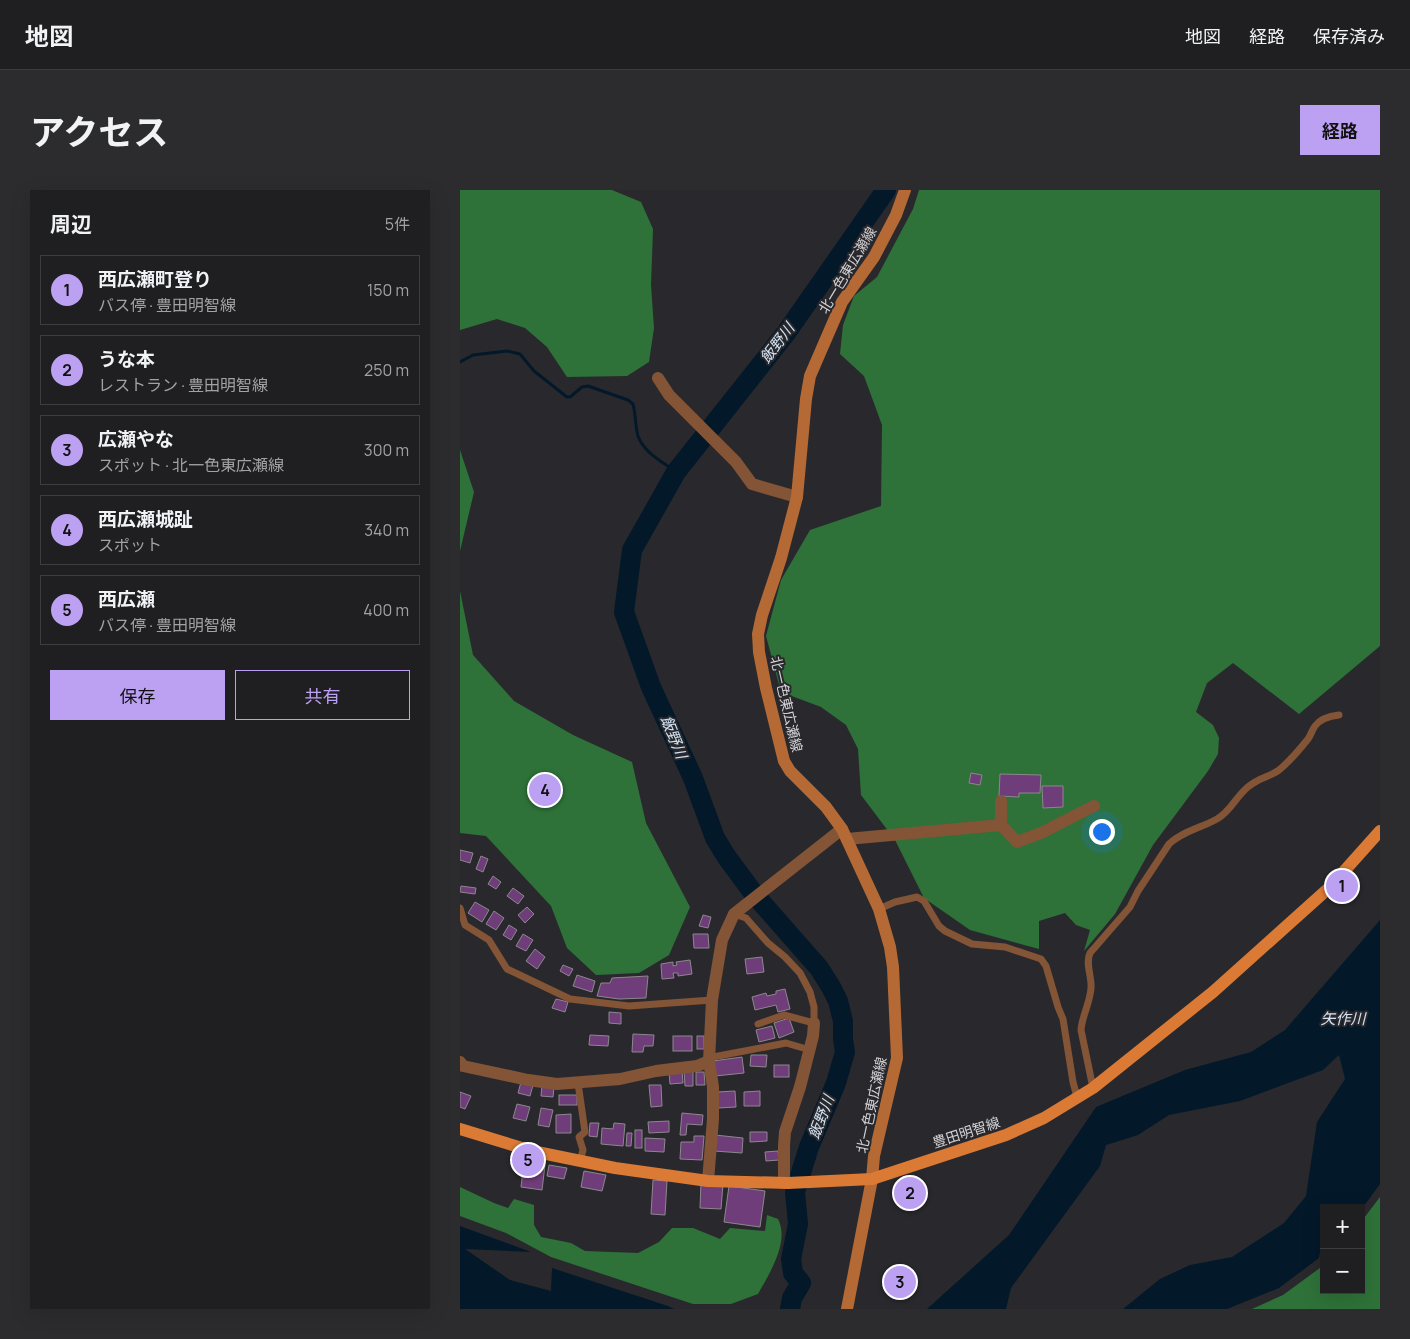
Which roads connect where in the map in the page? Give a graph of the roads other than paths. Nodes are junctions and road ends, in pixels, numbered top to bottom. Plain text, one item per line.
1 (905, 190) edge
2 (658, 378) dead end
3 (797, 497) junction
4 (1339, 715) dead end
5 (1001, 801) dead end
6 (1094, 806) dead end
7 (1001, 826) junction
8 (1380, 831) edge
9 (845, 834) junction
10 (460, 908) edge
11 (879, 909) junction
12 (739, 910) junction
13 (712, 1000) junction
14 (814, 1023) junction
15 (758, 1024) dead end
16 (810, 1050) junction
17 (709, 1061) junction
18 (460, 1062) edge
19 (578, 1083) junction
20 (1093, 1088) junction
21 (1077, 1097) junction
22 (460, 1129) edge
23 (580, 1161) junction
24 (872, 1179) junction
25 (708, 1181) junction
26 (786, 1183) junction
27 (847, 1309) edge

1 - 3 main road, 北一色東広瀬線
2 - 3 street
3 - 9 main road, 北一色東広瀬線
4 - 20 lane
5 - 7 street
6 - 7 street
7 - 9 street
8 - 20 main road, 豊田明智線
9 - 11 main road, 北一色東広瀬線
9 - 12 street
10 - 13 lane
11 - 21 lane
11 - 24 main road, 北一色東広瀬線
12 - 13 street
12 - 14 lane
13 - 17 street
14 - 15 lane
14 - 16 street
16 - 17 lane
16 - 26 street
17 - 19 street
17 - 25 street
18 - 19 street
19 - 23 lane
20 - 21 main road, 豊田明智線
21 - 24 main road, 豊田明智線
22 - 23 main road, 豊田明智線
23 - 25 main road, 豊田明智線
24 - 26 main road, 豊田明智線
24 - 27 main road, 北一色東広瀬線
25 - 26 main road, 豊田明智線

